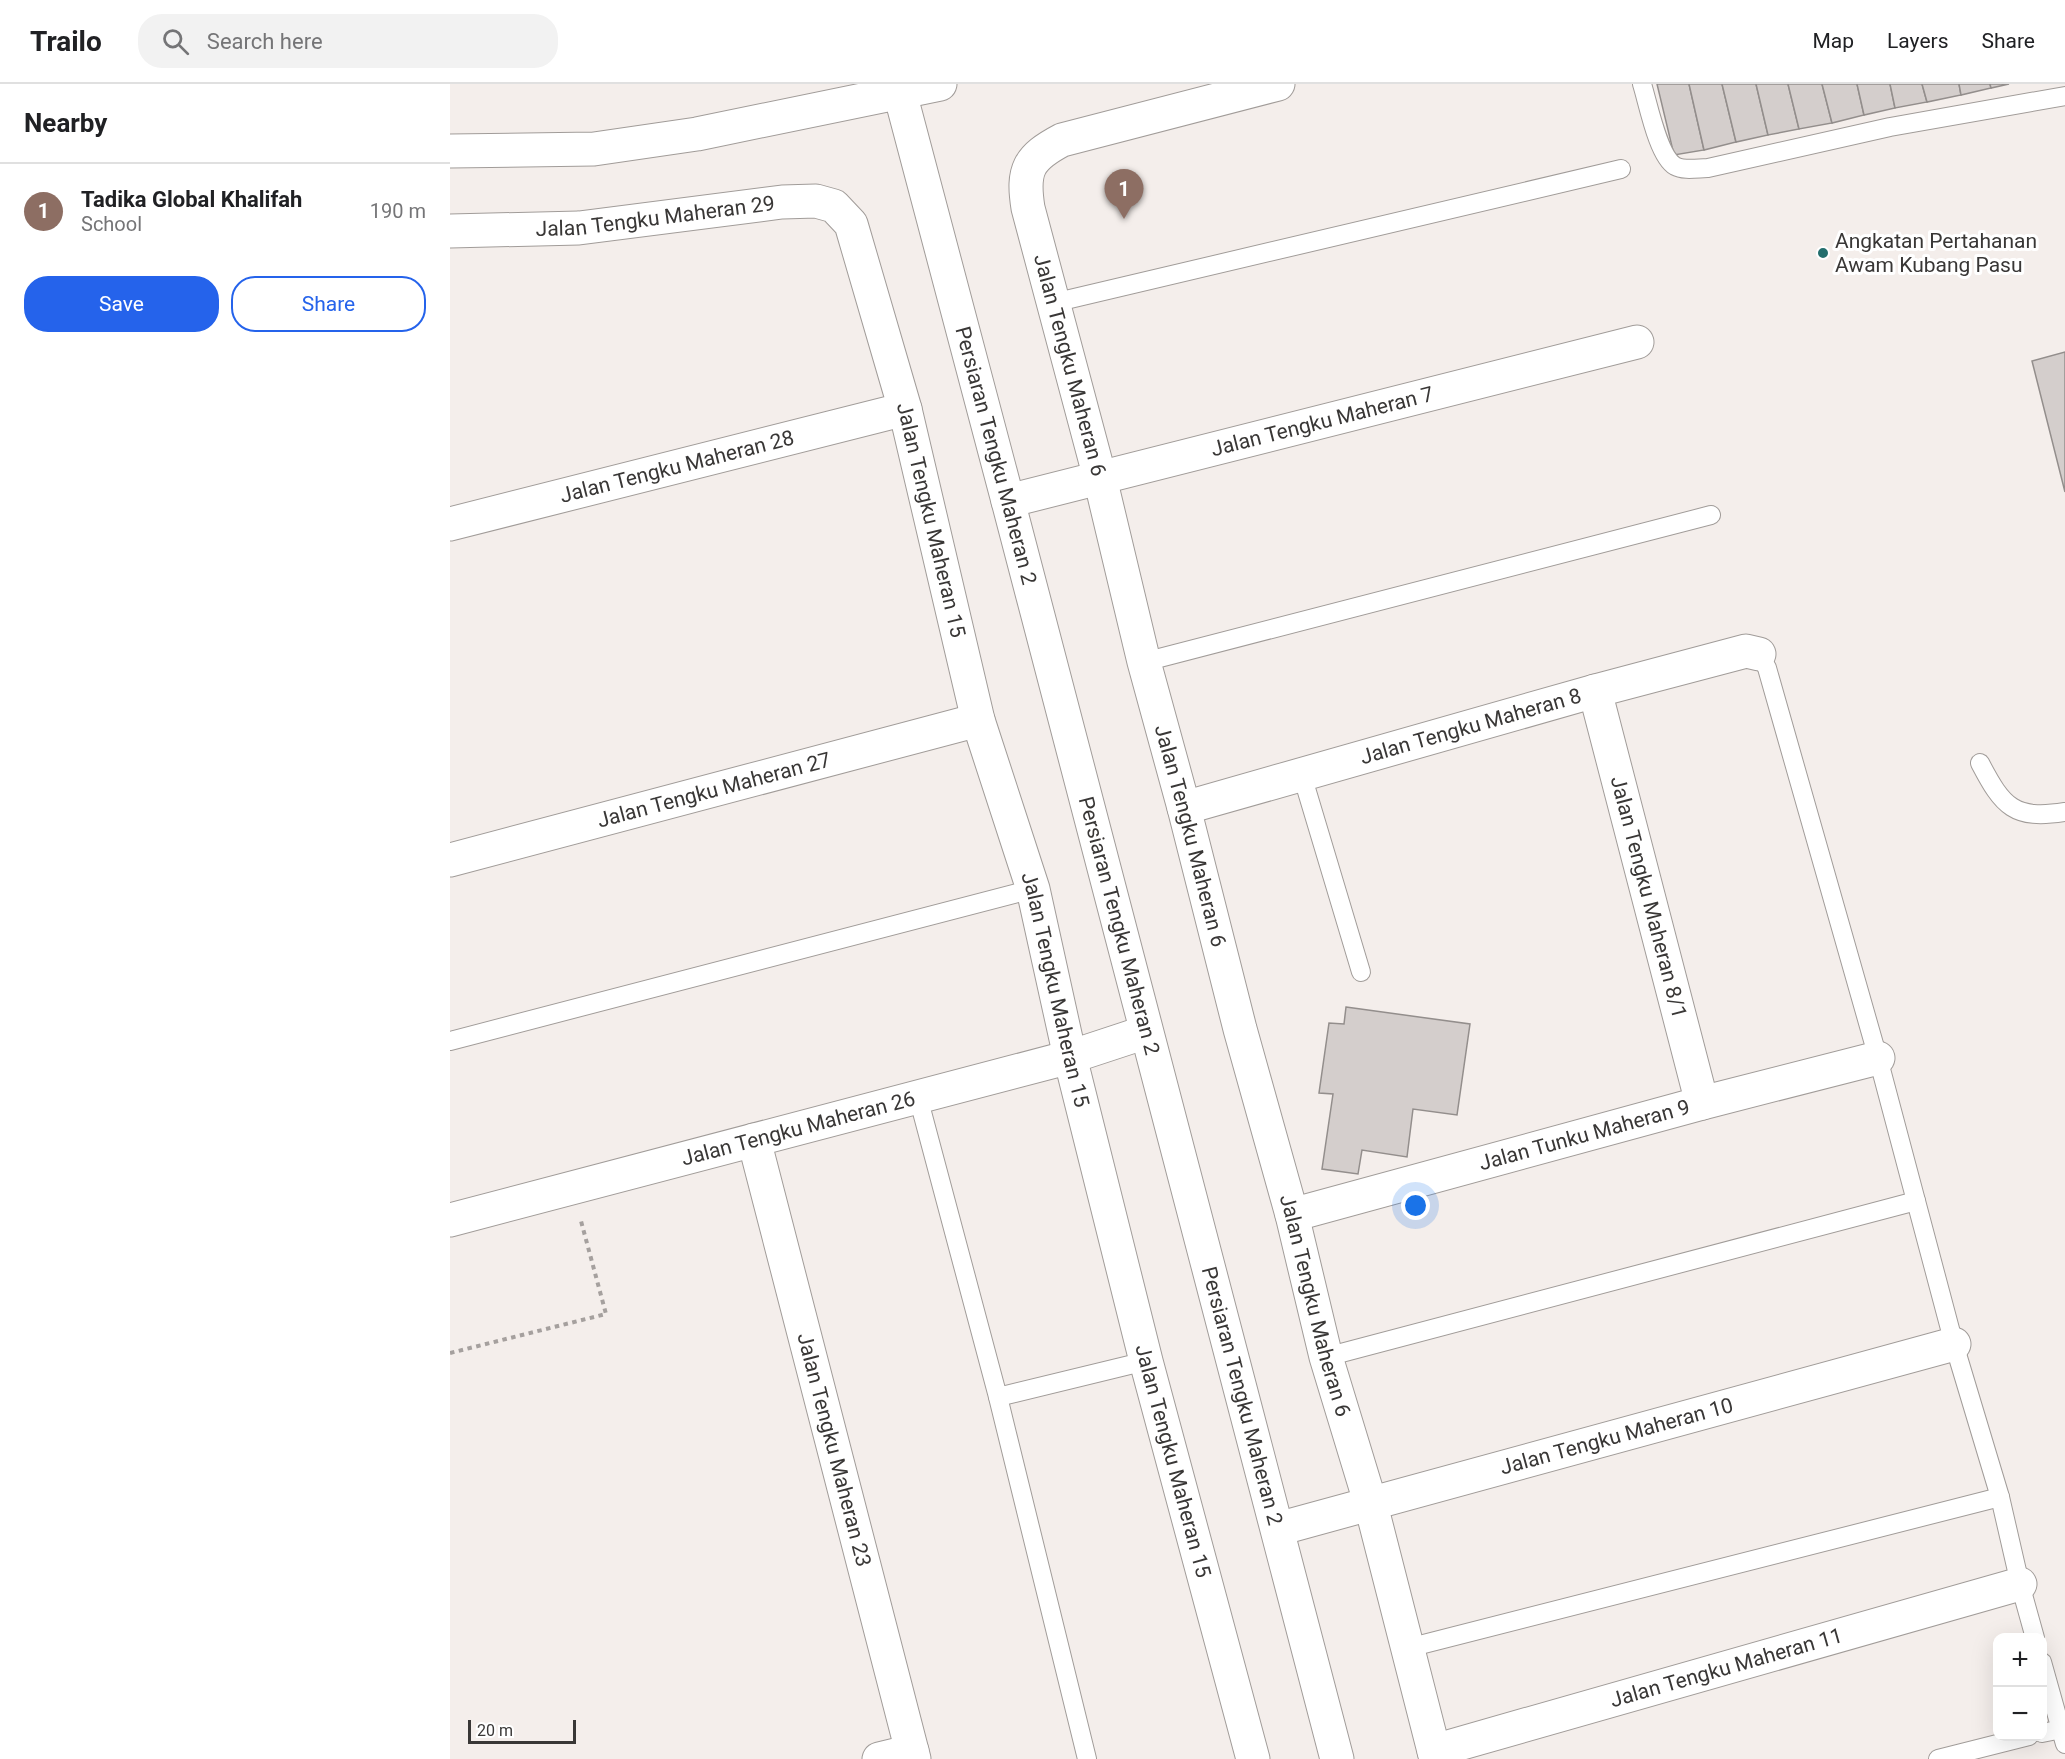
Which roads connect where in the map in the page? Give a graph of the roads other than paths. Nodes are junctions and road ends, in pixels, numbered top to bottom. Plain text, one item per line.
1 (940, 84) edge
2 (1278, 84) edge
3 (1642, 84) edge
4 (900, 93) junction
5 (2065, 96) edge
6 (450, 151) edge
7 (1621, 169) dead end
8 (851, 225) joint
9 (450, 231) edge
10 (1053, 303) junction
11 (1637, 342) dead end
12 (905, 409) junction
13 (1100, 478) junction
14 (1008, 501) junction
15 (1711, 515) dead end
16 (450, 524) edge
17 (1758, 654) joint
18 (1144, 662) junction
19 (1595, 691) junction
20 (978, 720) junction
21 (1980, 763) dead end
22 (1302, 775) junction
23 (1184, 808) junction
24 (2065, 812) edge
25 (450, 860) edge
26 (1033, 889) junction
27 (1361, 972) dead end
28 (1146, 1032) junction
29 (450, 1041) edge
30 (1071, 1058) junction
31 (1878, 1058) junction
32 (918, 1097) junction
33 (1702, 1104) junction
34 (754, 1140) junction
35 (1916, 1202) junction
36 (1292, 1215) junction
37 (450, 1220) edge
38 (1954, 1344) junction
39 (1326, 1357) junction
40 (1146, 1361) junction
41 (999, 1397) junction
42 (2000, 1497) junction
43 (1371, 1505) junction
44 (1278, 1529) junction
45 (2020, 1584) junction
46 (2035, 1633) edge
47 (1408, 1648) junction
48 (2047, 1677) edge
49 (2047, 1734) edge
50 (2063, 1736) edge
51 (2013, 1741) edge
52 (913, 1755) edge
53 (1435, 1755) edge
54 (879, 1759) edge
55 (1087, 1759) edge
56 (1253, 1759) edge
57 (1337, 1759) edge
58 (1938, 1759) edge

1 - 4 street
2 - 10 street, Jalan Tengku Maheran 6
3 - 5 lane
4 - 6 street
4 - 14 street, Persiaran Tengku Maheran 2
7 - 10 lane
8 - 9 street, Jalan Tengku Maheran 29
8 - 12 street, Jalan Tengku Maheran 15
10 - 13 street, Jalan Tengku Maheran 6
11 - 13 street, Jalan Tengku Maheran 7
12 - 16 street, Jalan Tengku Maheran 28
12 - 20 street, Jalan Tengku Maheran 15
13 - 14 street, Jalan Tengku Maheran 7
13 - 18 street, Jalan Tengku Maheran 6
14 - 28 street, Persiaran Tengku Maheran 2
15 - 18 lane
17 - 19 street, Jalan Tengku Maheran 8
17 - 31 lane
18 - 23 street, Jalan Tengku Maheran 6
19 - 22 street, Jalan Tengku Maheran 8
19 - 33 street, Jalan Tengku Maheran 8/1
20 - 25 street, Jalan Tengku Maheran 27
20 - 26 street, Jalan Tengku Maheran 15
21 - 24 lane
22 - 23 street, Jalan Tengku Maheran 8
22 - 27 lane
23 - 36 street, Jalan Tengku Maheran 6
26 - 29 lane
26 - 30 street, Jalan Tengku Maheran 15
28 - 30 street, Jalan Tengku Maheran 26
28 - 44 street, Persiaran Tengku Maheran 2
30 - 32 street, Jalan Tengku Maheran 26
30 - 40 street, Jalan Tengku Maheran 15
31 - 33 street, Jalan Tunku Maheran 9
31 - 35 lane
32 - 34 street, Jalan Tengku Maheran 26
32 - 41 lane
33 - 36 street, Jalan Tunku Maheran 9
34 - 37 street, Jalan Tengku Maheran 26
34 - 52 street, Jalan Tengku Maheran 23
35 - 38 lane
35 - 39 lane
36 - 39 street, Jalan Tengku Maheran 6
38 - 42 lane
38 - 43 street, Jalan Tengku Maheran 10
39 - 43 street, Jalan Tengku Maheran 6
40 - 41 lane
40 - 56 street, Jalan Tengku Maheran 15
41 - 55 lane
42 - 45 lane
42 - 47 lane
43 - 44 street, Jalan Tengku Maheran 10
43 - 47 street, Jalan Tengku Maheran 6
44 - 57 street, Persiaran Tengku Maheran 2
45 - 46 lane
45 - 53 street, Jalan Tengku Maheran 11
47 - 53 street, Jalan Tengku Maheran 6
48 - 50 lane
49 - 50 lane
51 - 58 lane
52 - 54 street

